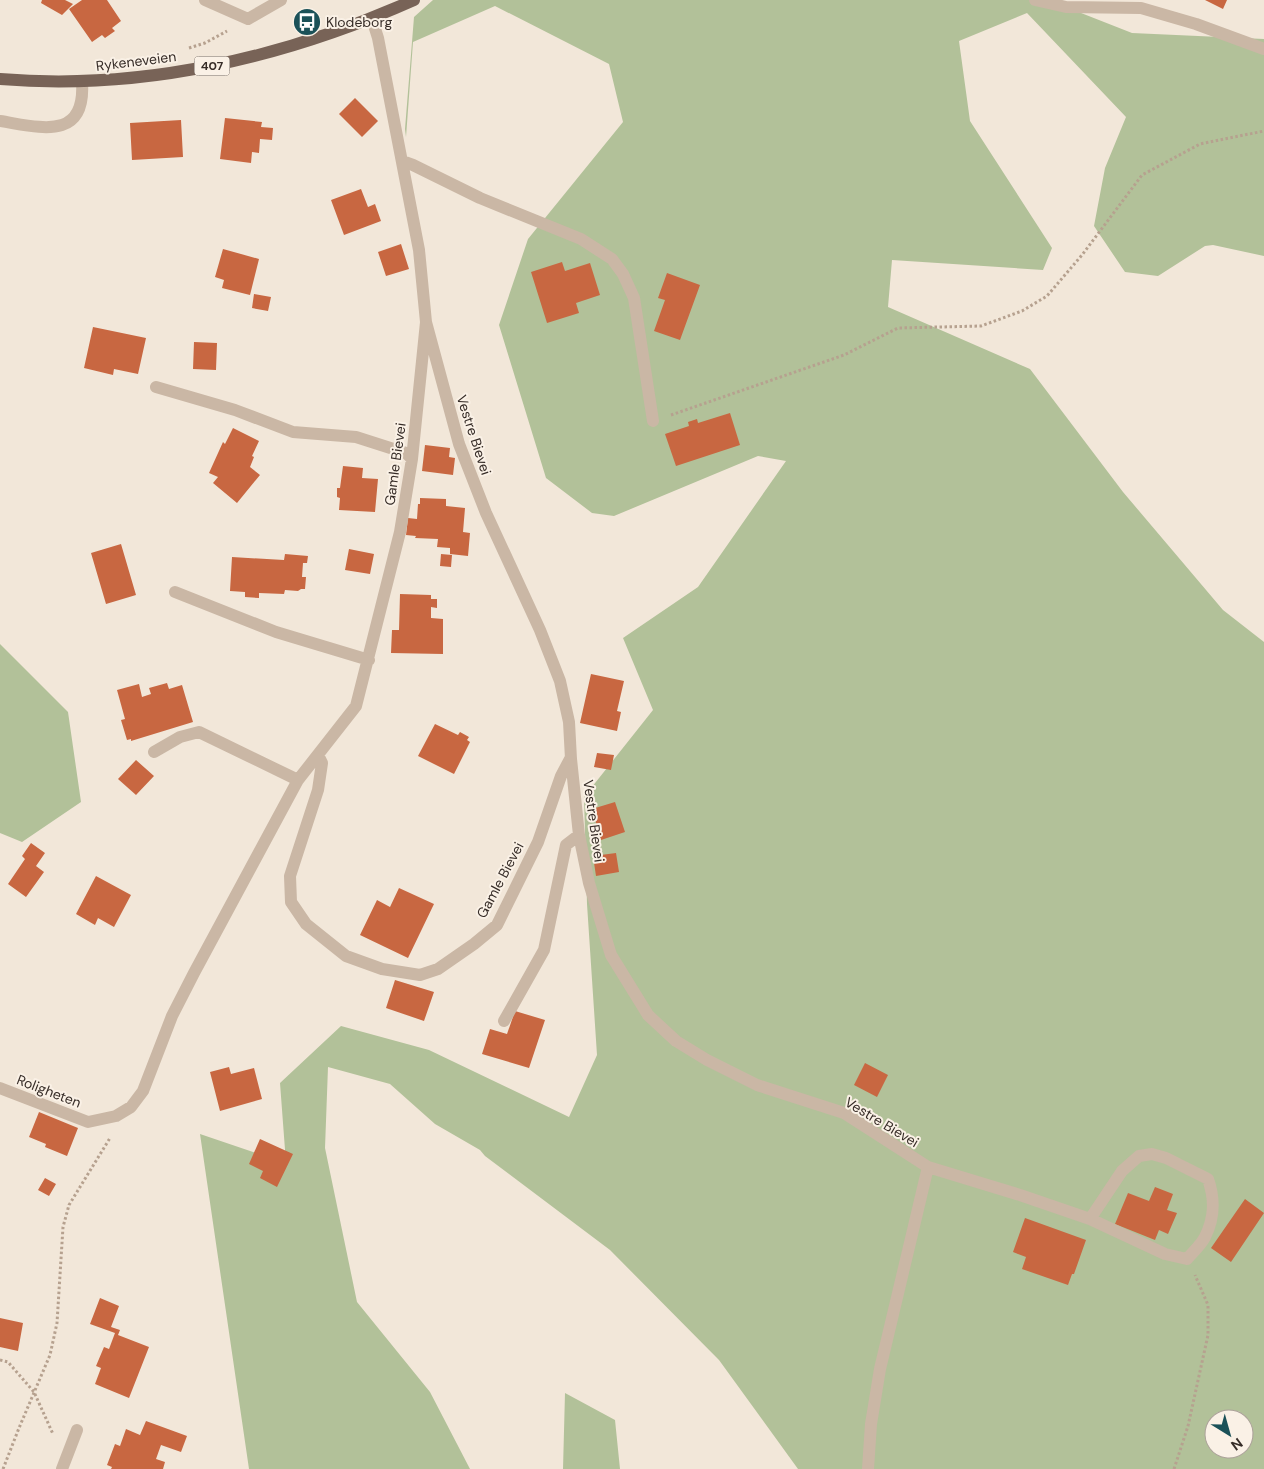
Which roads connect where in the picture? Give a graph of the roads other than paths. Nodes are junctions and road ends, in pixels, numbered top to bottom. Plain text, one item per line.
1 (205, 0) edge
2 (281, 0) edge
3 (414, 0) edge
4 (1035, 0) edge
5 (372, 19) junction
6 (1264, 49) edge
7 (0, 79) edge
8 (82, 82) junction
9 (0, 121) edge
10 (402, 161) junction
11 (426, 322) junction
12 (156, 387) dead end
13 (653, 421) road end
14 (412, 459) junction
15 (175, 592) dead end
16 (369, 660) junction
17 (154, 752) dead end
18 (318, 755) junction
19 (571, 759) junction
20 (298, 780) junction
21 (579, 835) junction
22 (504, 1021) dead end
23 (0, 1088) edge
24 (116, 1116) joint
25 (928, 1167) junction
26 (1090, 1219) junction
27 (77, 1430) dead end
28 (64, 1465) edge
29 (868, 1469) edge

1 - 2 street
3 - 5 main road, Rykeneveien / 407
4 - 6 street
5 - 8 main road, Rykeneveien / 407
5 - 10 street, Gamle Bievei
7 - 8 main road, Rykeneveien / 407
8 - 9 street
10 - 11 street, Gamle Bievei
10 - 13 street
11 - 14 street, Gamle Bievei
11 - 19 street, Vestre Bievei
12 - 14 street
14 - 16 street, Gamle Bievei
15 - 16 street
16 - 18 street, Gamle Bievei
17 - 20 street
18 - 19 street, Gamle Bievei
18 - 20 street, Gamle Bievei
19 - 21 street, Vestre Bievei
20 - 24 street, Gamle Bievei
21 - 22 street
21 - 25 street, Vestre Bievei
23 - 24 street, Roligheten
25 - 26 street, Vestre Bievei
25 - 29 street
26 - 26 street, Vestre Bievei
27 - 28 street

